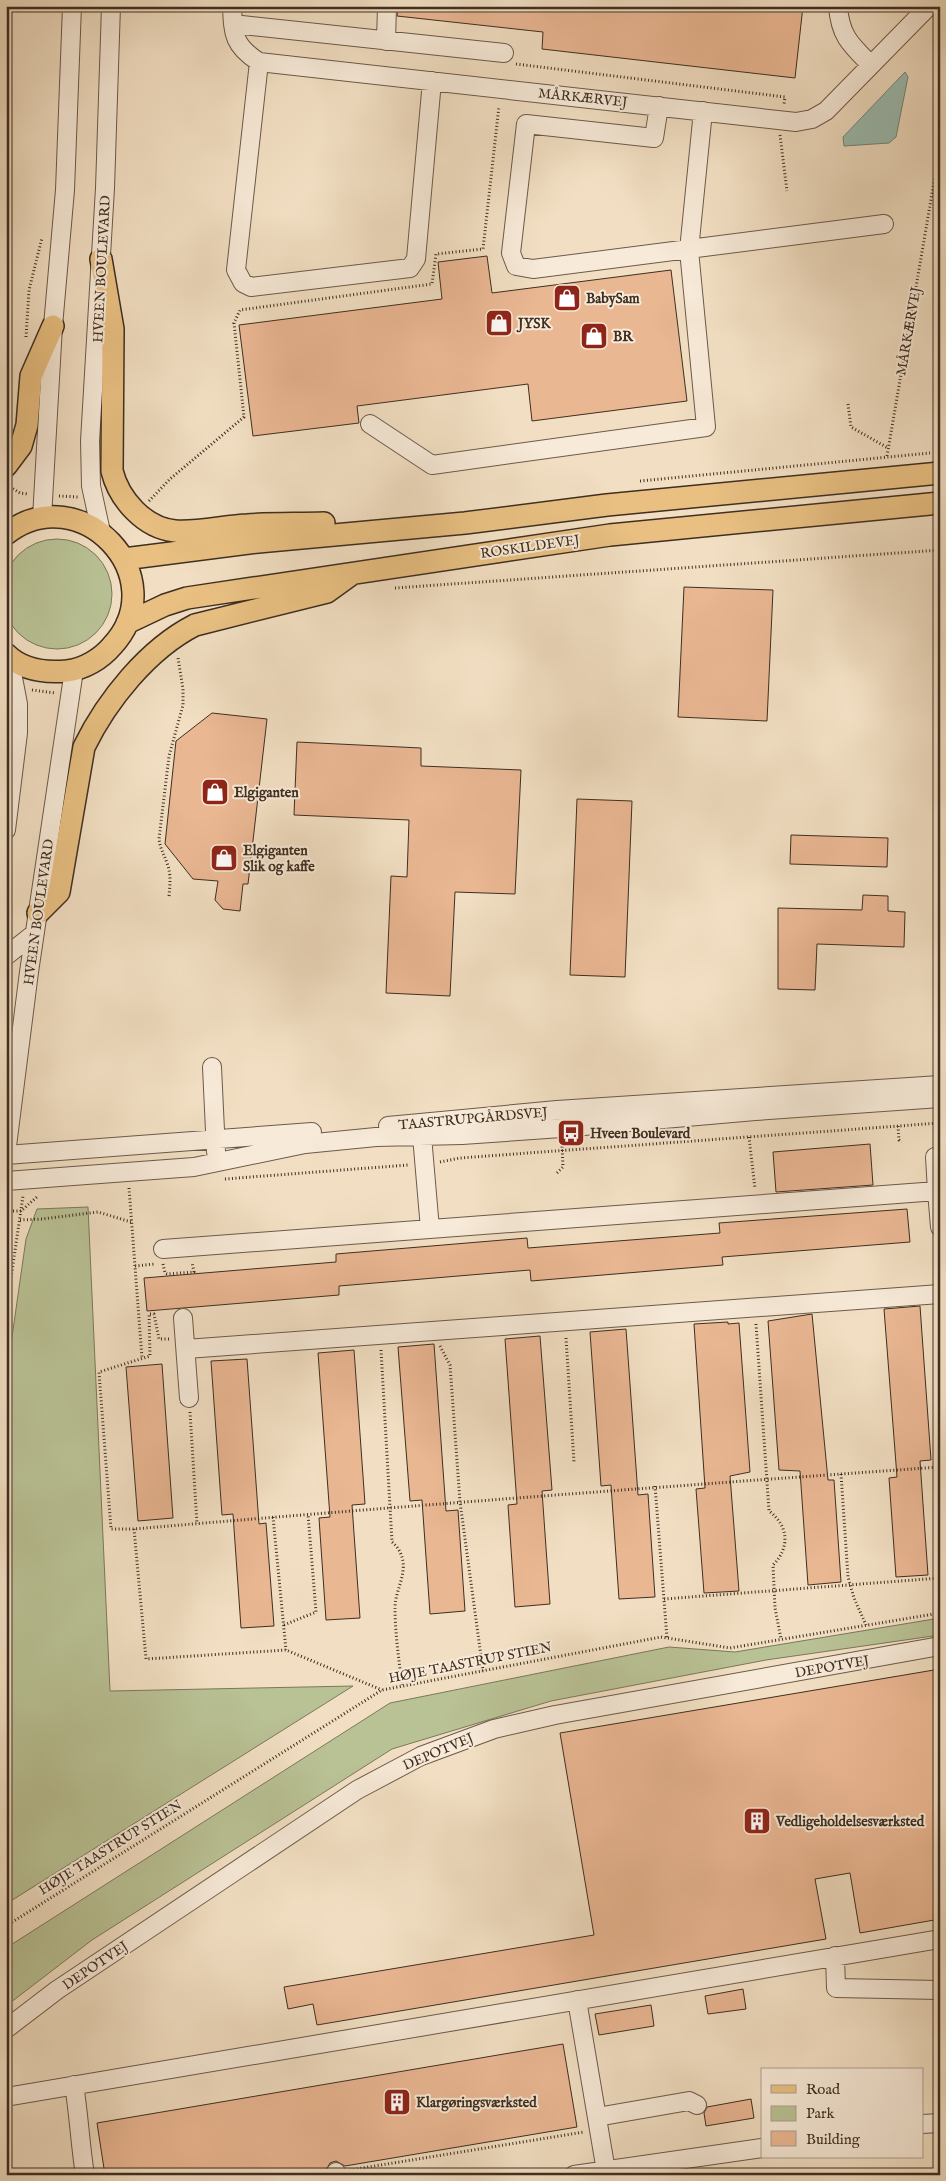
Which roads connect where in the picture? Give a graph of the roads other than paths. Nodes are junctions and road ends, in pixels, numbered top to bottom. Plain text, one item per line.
1 (72, 6) edge
2 (111, 6) edge
3 (232, 6) edge
4 (387, 6) edge
5 (838, 6) edge
6 (929, 6) edge
7 (233, 24) junction
8 (386, 41) junction
9 (508, 58) road end
10 (259, 62) junction
11 (871, 65) junction
12 (432, 81) junction
13 (659, 106) junction
14 (703, 111) junction
15 (884, 224) dead end
16 (689, 250) junction
17 (102, 259) junction
18 (54, 326) junction
19 (370, 424) dead end
20 (6, 466) edge
21 (940, 473) edge
22 (940, 503) edge
23 (42, 518) junction
24 (465, 522) junction
25 (101, 532) junction
26 (6, 534) edge
27 (124, 559) junction
28 (354, 572) junction
29 (127, 623) junction
30 (8, 656) edge
31 (74, 670) junction
32 (6, 830) edge
33 (36, 923) junction
34 (6, 956) edge
35 (212, 1067) dead end
36 (940, 1085) edge
37 (940, 1098) edge
38 (422, 1136) junction
39 (215, 1140) junction
40 (6, 1155) edge
41 (940, 1156) edge
42 (218, 1170) junction
43 (6, 1181) edge
44 (937, 1191) junction
45 (940, 1227) edge
46 (430, 1229) junction
47 (163, 1249) dead end
48 (940, 1294) edge
49 (184, 1318) dead end
50 (185, 1343) junction
51 (189, 1398) road end
52 (940, 1646) edge
53 (940, 1939) edge
54 (835, 1956) junction
55 (940, 1990) edge
56 (577, 2000) junction
57 (6, 2029) edge
58 (74, 2085) junction
59 (6, 2097) edge
60 (697, 2105) dead end
61 (598, 2123) junction
62 (940, 2123) edge
63 (924, 2124) edge
64 (761, 2148) edge
65 (606, 2171) junction
66 (85, 2175) edge
67 (574, 2175) edge

1 - 18 street
2 - 17 street, HVEEN BOULEVARD
3 - 7 street
4 - 8 street
5 - 11 street
6 - 11 street, MÅRKÆRVEJ
7 - 8 street
7 - 10 street
8 - 9 street
10 - 12 street, MÅRKÆRVEJ
10 - 12 street
11 - 14 street, MÅRKÆRVEJ
12 - 13 street, MÅRKÆRVEJ
13 - 14 street, MÅRKÆRVEJ
13 - 16 street
14 - 16 street
15 - 16 street
16 - 19 street
17 - 24 main road
17 - 25 street, HVEEN BOULEVARD
18 - 20 main road
18 - 23 street
21 - 24 main road
22 - 28 main road, ROSKILDEVEJ
23 - 25 main road
23 - 26 main road
24 - 27 main road
25 - 27 main road
27 - 29 main road
28 - 29 main road, ROSKILDEVEJ
28 - 33 main road
29 - 31 main road
30 - 31 main road
30 - 32 street
31 - 33 street, HVEEN BOULEVARD
33 - 34 street
33 - 40 street, HVEEN BOULEVARD
35 - 39 street
36 - 39 street, TAASTRUPGÅRDSVEJ
37 - 38 street, TAASTRUPGÅRDSVEJ
38 - 42 street, TAASTRUPGÅRDSVEJ
38 - 46 street, TAASTRUPGÅRDSVEJ
39 - 40 street, TAASTRUPGÅRDSVEJ
39 - 42 street
41 - 44 street
42 - 43 street, TAASTRUPGÅRDSVEJ
44 - 45 street
44 - 46 street
46 - 47 street
48 - 50 street
49 - 50 street
50 - 51 street
52 - 57 street, DEPOTVEJ
53 - 54 street
54 - 55 street
54 - 56 street
56 - 58 street
56 - 61 street
58 - 59 street
58 - 66 street
60 - 61 street
61 - 65 street
62 - 63 street
64 - 65 street
65 - 67 street

